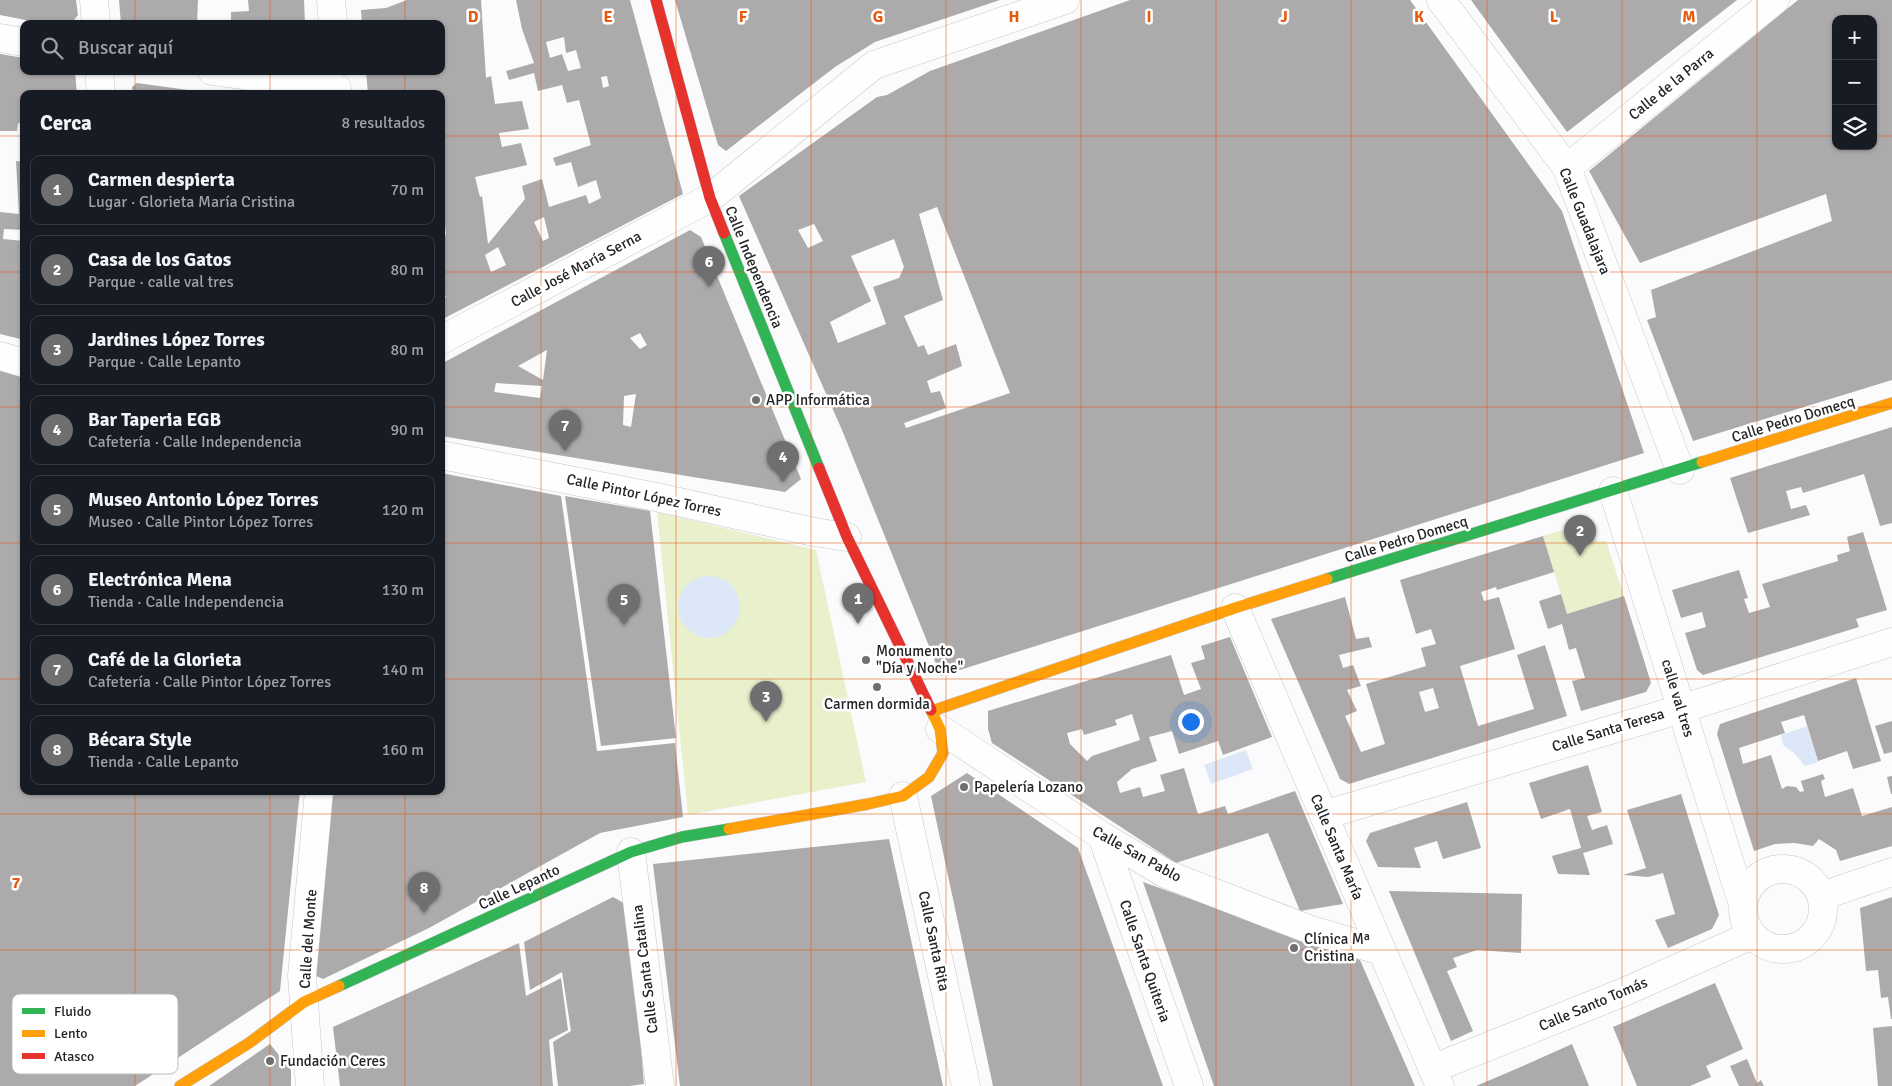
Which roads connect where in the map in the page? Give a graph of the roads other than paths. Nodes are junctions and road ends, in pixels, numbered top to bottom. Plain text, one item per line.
1 (94, 0) edge
2 (331, 0) edge
3 (656, 0) edge
4 (1065, 0) edge
5 (1441, 0) edge
6 (1775, 0) edge
7 (96, 20) edge
8 (333, 20) edge
9 (0, 38) edge
10 (20, 41) edge
11 (100, 75) edge
12 (250, 75) edge
13 (337, 84) edge
14 (101, 90) edge
15 (1567, 168) junction
16 (710, 198) junction
17 (445, 338) edge
18 (0, 356) edge
19 (20, 363) edge
20 (1892, 403) edge
21 (445, 456) edge
22 (1680, 470) junction
23 (1613, 491) junction
24 (847, 537) junction
25 (1235, 608) junction
26 (1892, 642) edge
27 (1681, 708) junction
28 (936, 720) junction
29 (319, 795) edge
30 (903, 796) junction
31 (1324, 815) junction
32 (1102, 836) junction
33 (631, 852) junction
34 (1892, 872) edge
35 (1822, 896) junction
36 (1743, 905) junction
37 (1752, 935) junction
38 (1382, 951) junction
39 (304, 1002) junction
40 (1436, 1077) edge
41 (180, 1086) edge
42 (310, 1086) edge
43 (660, 1086) edge
44 (966, 1086) edge
45 (1188, 1086) edge

1 - 7 street
2 - 8 street
3 - 16 street, Calle Independencia
4 - 16 street, Calle José María Serna
5 - 15 street, Calle Guadalajara
6 - 15 street, Calle de la Parra
9 - 10 street
11 - 14 street
12 - 13 street
15 - 22 street, Calle Guadalajara
16 - 17 street, Calle José María Serna
16 - 24 street, Calle Independencia
18 - 19 street
20 - 22 street, Calle Pedro Domecq
21 - 24 street, Calle Pintor López Torres
22 - 23 street, Calle Pedro Domecq
23 - 25 street, Calle Pedro Domecq
23 - 27 street, calle val tres
24 - 28 street, Calle Independencia
25 - 28 street, Calle Pedro Domecq
25 - 31 street, Calle Santa María
26 - 27 street, Calle Santa Teresa
27 - 31 street, Calle Santa Teresa
27 - 36 street, calle val tres
28 - 30 street
28 - 32 street, Calle San Pablo
29 - 39 street, Calle del Monte
30 - 33 street, Calle Lepanto
30 - 44 street, Calle Santa Rita
31 - 38 street, Calle Santa María
32 - 38 street, Calle San Pablo
32 - 45 street, Calle Santa Quiteria
33 - 39 street, Calle Lepanto
33 - 43 street, Calle Santa Catalina
34 - 35 street
35 - 36 street
35 - 37 street
36 - 37 street
37 - 40 street, Calle Santo Tomás
38 - 40 street, Calle Santa María
39 - 41 street, Calle Lepanto
39 - 42 street, Calle del Monte

